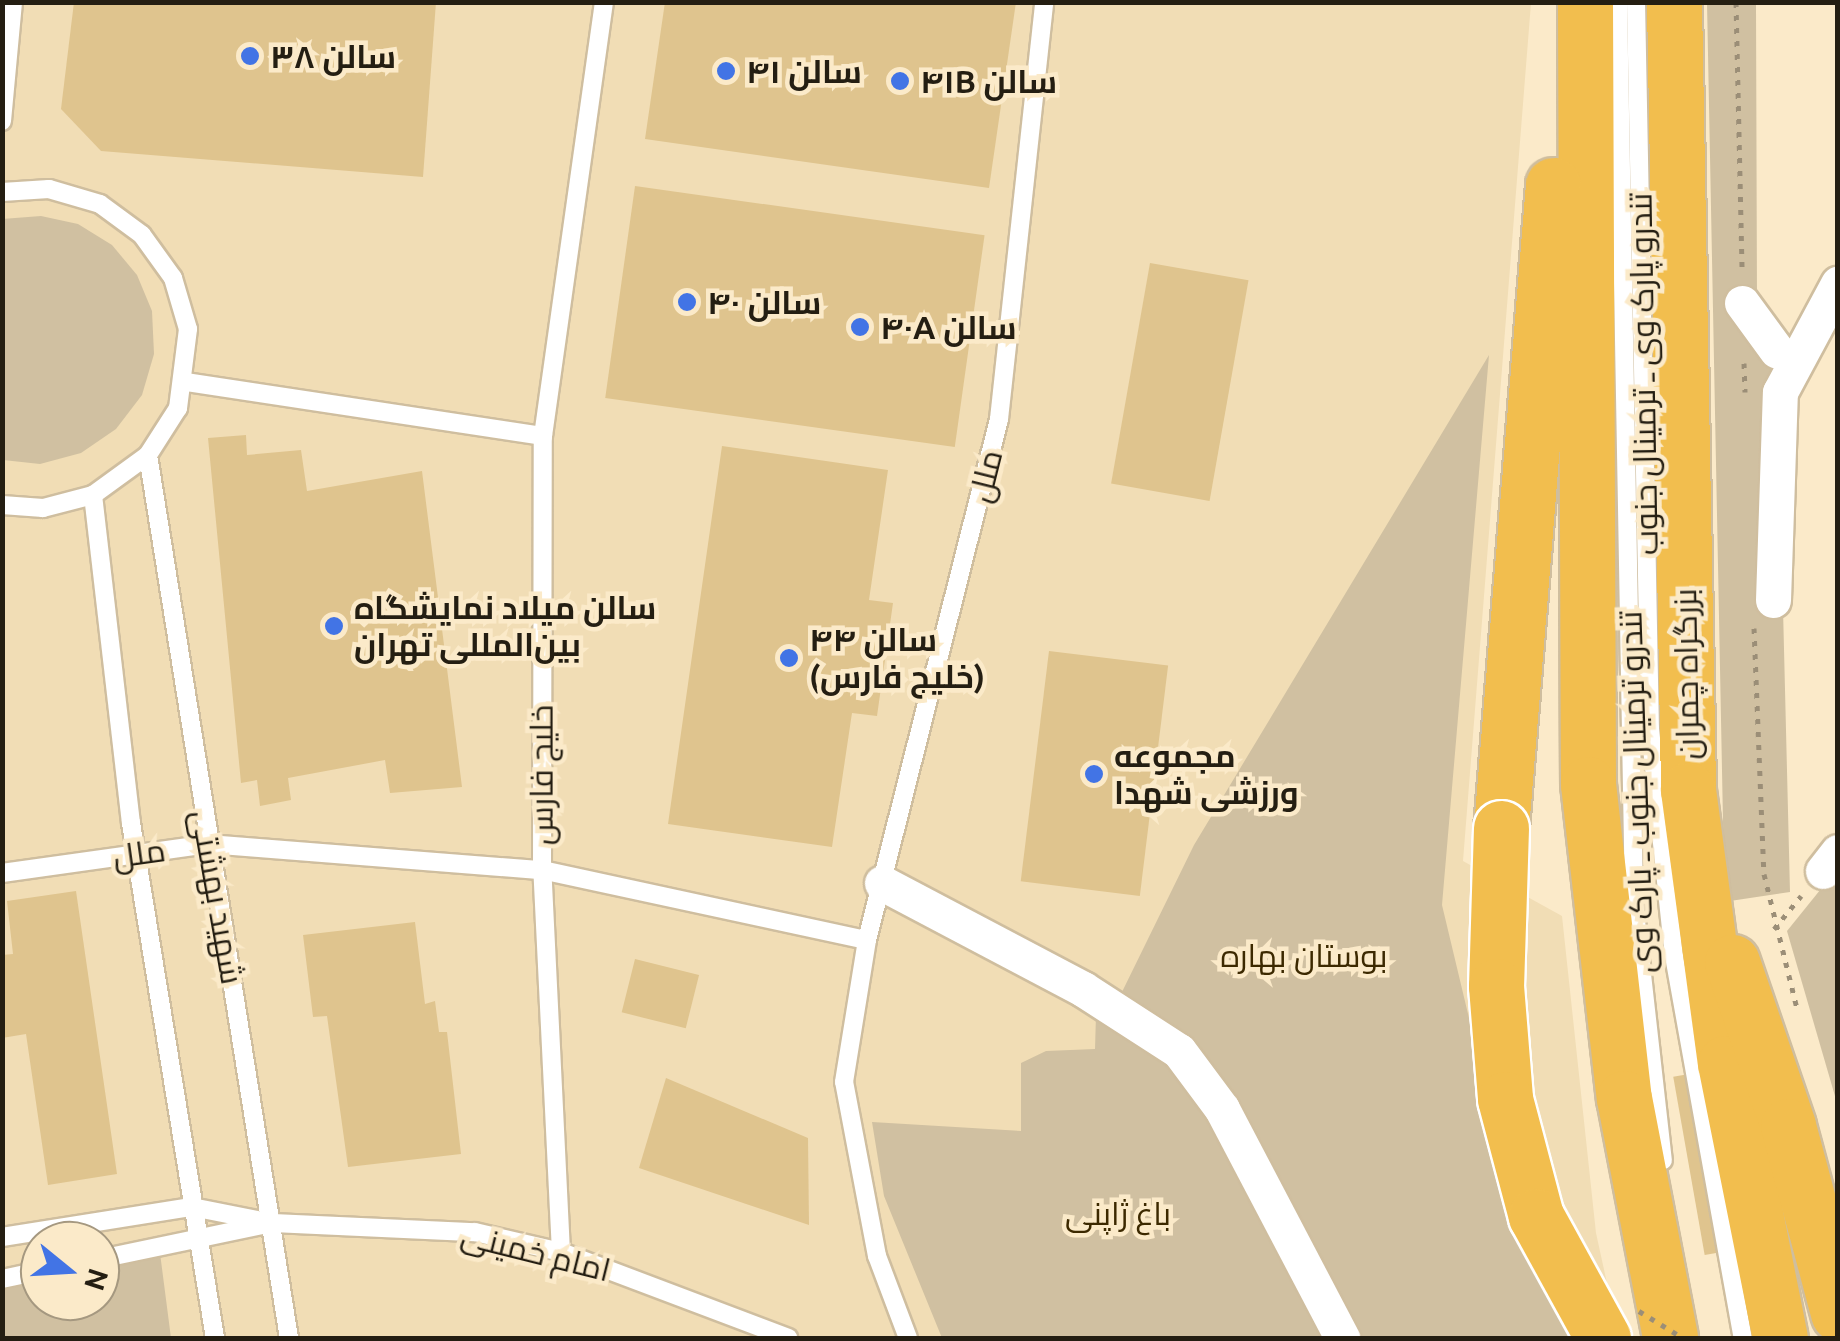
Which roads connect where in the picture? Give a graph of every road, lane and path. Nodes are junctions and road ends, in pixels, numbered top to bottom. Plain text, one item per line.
1 (13, 2) edge
2 (604, 2) edge
3 (1044, 2) edge
4 (1568, 2) edge
5 (1585, 2) edge
6 (1618, 2) edge
7 (1636, 2) edge
8 (1674, 2) edge
9 (2, 121) edge
10 (2, 192) edge
11 (1838, 284) edge
12 (1742, 303) dead end
13 (1785, 357) junction
14 (186, 382) junction
15 (543, 436) junction
16 (148, 455) junction
17 (94, 495) junction
18 (2, 505) edge
19 (1774, 600) dead end
20 (208, 844) junction
21 (138, 853) junction
22 (1830, 862) edge
23 (542, 870) junction
24 (2, 873) edge
25 (882, 882) junction
26 (1703, 916) junction
27 (1774, 929) dead end
28 (867, 940) junction
29 (1665, 1172) dead end
30 (192, 1207) junction
31 (273, 1223) junction
32 (1573, 1234) dead end
33 (2, 1236) edge
34 (200, 1238) junction
35 (561, 1252) junction
36 (120, 1255) edge
37 (1838, 1313) edge
38 (215, 1338) edge
39 (290, 1338) edge
40 (788, 1338) edge
41 (908, 1338) edge
42 (1342, 1338) edge
43 (1583, 1338) edge
44 (1603, 1338) edge
45 (1670, 1338) edge
46 (1743, 1338) edge
47 (1780, 1338) edge

1 - 9 lane
2 - 15 lane, خلیج فارس
3 - 25 lane, ملل
4 - 44 highway, bridge
5 - 45 highway
6 - 29 lane, تندرو ترمینال جنوب ـ پارک وی
7 - 46 lane, تندرو پارک وی ـ ترمینال جنوب
8 - 26 highway, بزرگراه چمران
10 - 14 lane
11 - 13 street
12 - 13 street
13 - 19 street
14 - 15 lane
14 - 16 lane
15 - 23 lane, خلیج فارس
16 - 17 lane
16 - 20 lane, شهید بهشتی
17 - 18 lane
17 - 21 lane
20 - 21 lane, ملل
20 - 23 lane, ملل
20 - 31 lane, شهید بهشتی
21 - 24 lane, ملل
21 - 30 lane
22 - 27 path
23 - 28 lane, ملل
23 - 35 lane, خلیج فارس
25 - 28 lane, ملل
25 - 42 street
26 - 37 highway
26 - 47 highway, بزرگراه چمران
28 - 41 lane, ملل
30 - 31 lane, امام خمینی
30 - 33 lane, امام خمینی
30 - 34 lane
31 - 34 lane, امام خمینی
31 - 35 lane, امام خمینی
31 - 39 lane, شهید بهشتی
32 - 43 street
34 - 36 lane, امام خمینی
34 - 38 lane
35 - 40 lane, امام خمینی

